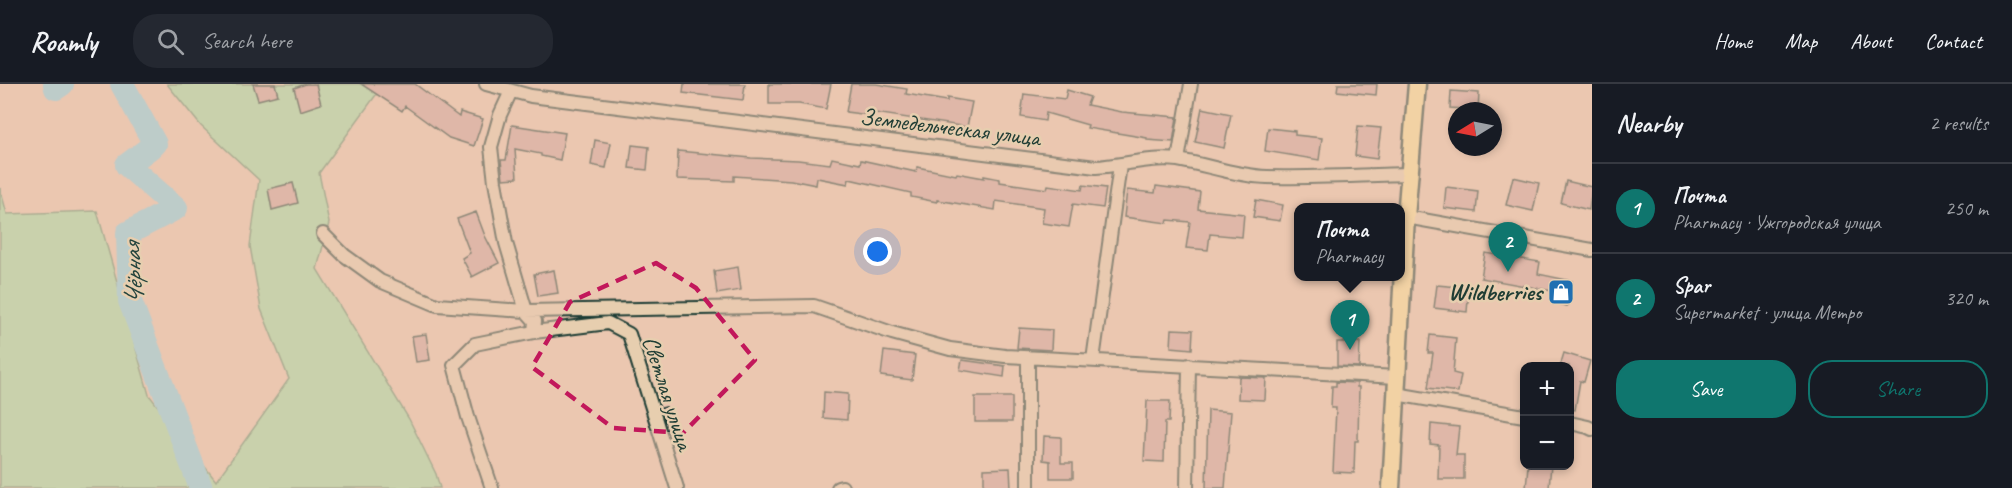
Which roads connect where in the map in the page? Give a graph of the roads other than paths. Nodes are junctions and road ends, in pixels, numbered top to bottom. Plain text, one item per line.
1 (486, 84) edge
2 (1191, 84) edge
3 (1417, 84) edge
4 (511, 91) junction
5 (1178, 160) junction
6 (1120, 165) junction
7 (1409, 174) junction
8 (1406, 217) junction
9 (323, 234) dead end
10 (1405, 235) edge
11 (1592, 250) edge
12 (1402, 281) edge
13 (526, 311) junction
14 (534, 332) junction
15 (1029, 357) junction
16 (1093, 360) junction
17 (1189, 365) junction
18 (1397, 377) junction
19 (1396, 394) junction
20 (1520, 415) edge
21 (1574, 424) edge
22 (1592, 429) edge
23 (492, 488) edge
24 (677, 488) edge
25 (1028, 488) edge
26 (1187, 488) edge
27 (1391, 488) edge

1 - 4 street, Земледельческая улица
2 - 5 street
3 - 7 main road
4 - 6 street, Земледельческая улица
4 - 13 street
5 - 6 street, Земледельческая улица
5 - 7 street, Земледельческая улица
6 - 16 street
7 - 8 main road
8 - 10 main road
8 - 11 street
9 - 13 street
12 - 18 main road
13 - 14 street
13 - 15 street
14 - 23 street, Светлая улица
14 - 24 street, Светлая улица
15 - 16 street
15 - 25 street
16 - 17 street
17 - 18 street
17 - 26 street
18 - 19 main road
19 - 20 street
19 - 27 main road
21 - 22 street

